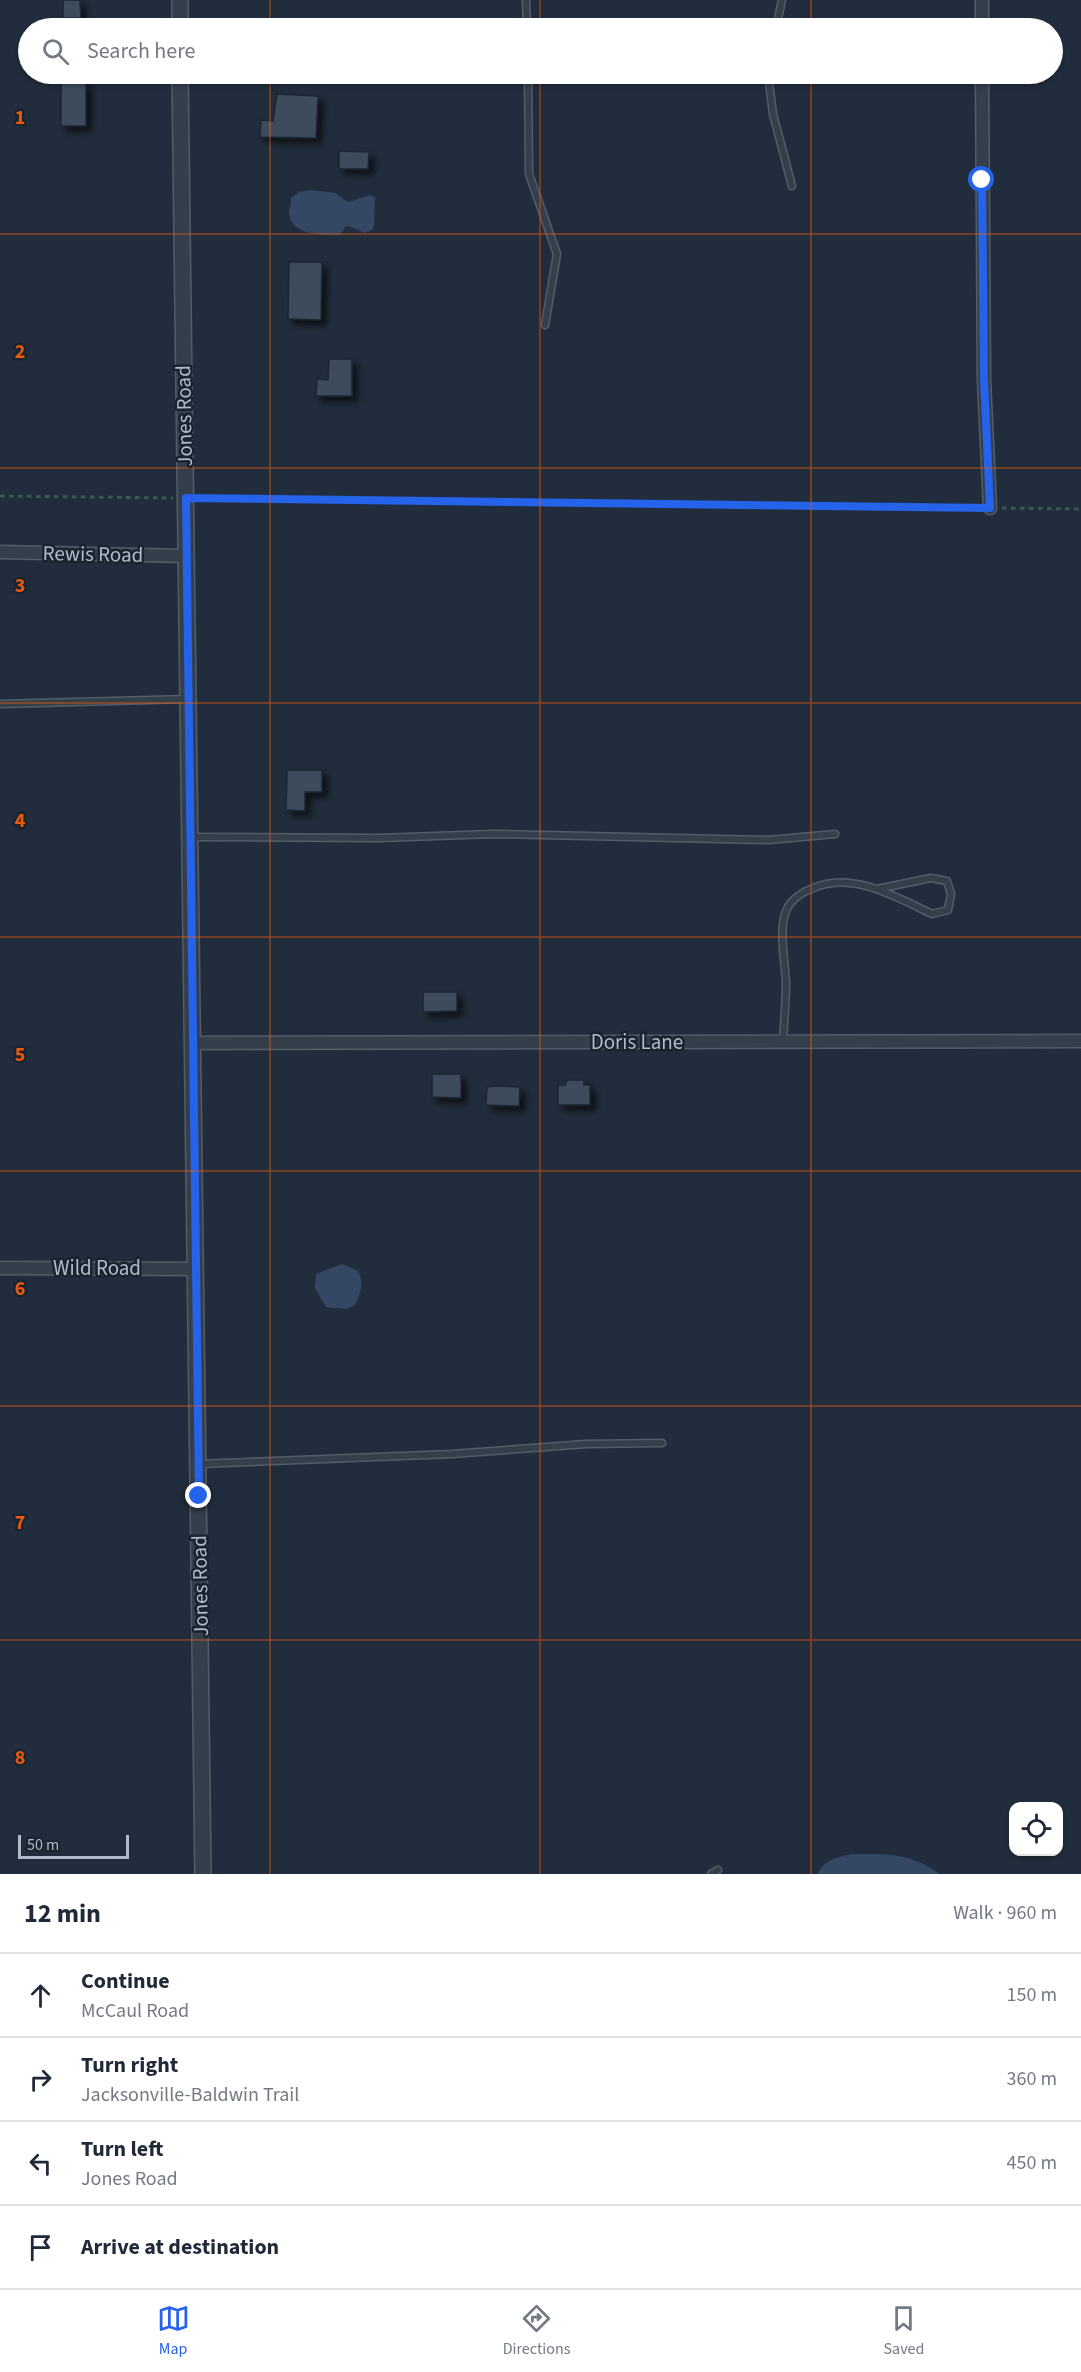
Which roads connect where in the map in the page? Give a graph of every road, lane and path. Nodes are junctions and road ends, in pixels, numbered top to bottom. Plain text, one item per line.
1 (180, 0) edge
2 (526, 0) edge
3 (782, 0) edge
4 (982, 0) edge
5 (180, 18) edge
6 (527, 18) edge
7 (778, 18) edge
8 (982, 18) edge
9 (180, 84) edge
10 (528, 84) edge
11 (769, 84) edge
12 (982, 84) edge
13 (792, 186) dead end
14 (546, 325) dead end
15 (0, 496) edge
16 (186, 498) junction
17 (990, 508) junction
18 (1081, 509) edge
19 (0, 552) edge
20 (186, 556) junction
21 (189, 699) junction
22 (0, 704) edge
23 (835, 834) dead end
24 (190, 837) junction
25 (877, 889) junction
26 (1081, 1041) edge
27 (783, 1042) junction
28 (192, 1043) junction
29 (0, 1268) edge
30 (195, 1269) junction
31 (662, 1443) dead end
32 (198, 1464) junction
33 (718, 1870) dead end
34 (203, 1874) edge
35 (711, 1874) edge

1 - 5 street
2 - 6 lane
3 - 7 lane
4 - 8 street
9 - 16 street, Jones Road
10 - 14 lane
11 - 13 lane
12 - 17 street
15 - 16 path
16 - 17 path
16 - 20 street, Jones Road
17 - 18 path
19 - 20 street, Rewis Road
20 - 21 street, Jones Road
21 - 22 lane
21 - 24 street, Jones Road
23 - 24 lane
24 - 28 street, Jones Road
25 - 25 lane
25 - 27 lane
26 - 27 street, Doris Lane
27 - 28 street, Doris Lane
28 - 30 street, Jones Road
29 - 30 street, Wild Road
30 - 32 street, Jones Road
31 - 32 lane
32 - 34 street, Jones Road
33 - 35 lane

